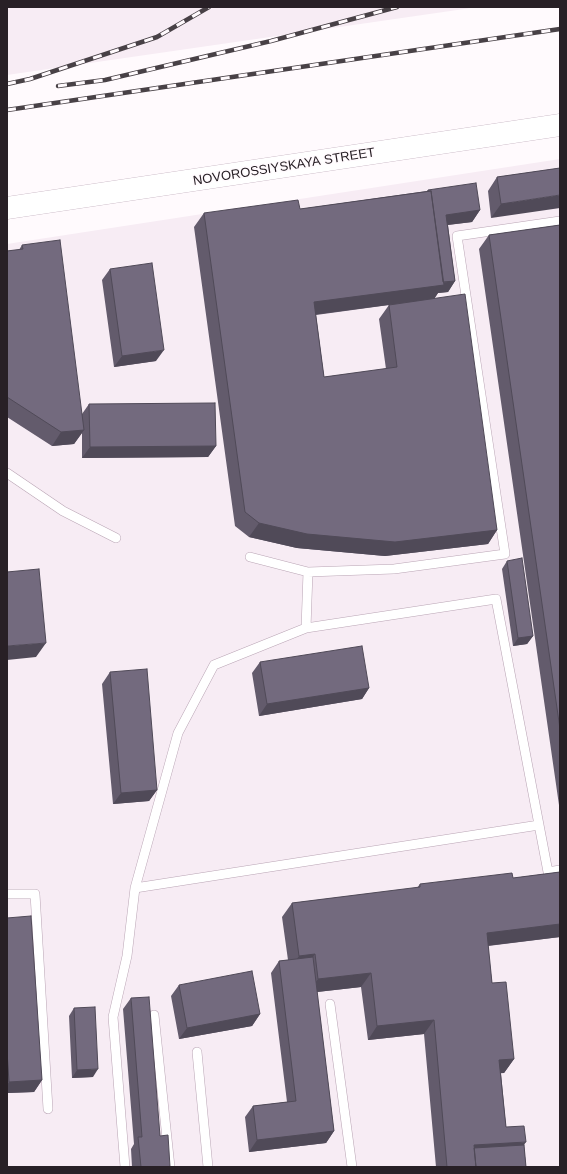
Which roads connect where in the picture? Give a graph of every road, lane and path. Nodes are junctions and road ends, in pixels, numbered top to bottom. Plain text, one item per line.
1 (560, 126) edge
2 (7, 208) edge
3 (560, 221) edge
4 (7, 473) edge
5 (116, 538) dead end
6 (250, 557) dead end
7 (308, 572) junction
8 (306, 628) junction
9 (539, 825) junction
10 (560, 870) edge
11 (136, 888) junction
12 (7, 894) edge
13 (330, 1004) dead end
14 (154, 1015) dead end
15 (197, 1052) dead end
16 (48, 1109) dead end
17 (125, 1167) edge
18 (170, 1167) edge
19 (208, 1167) edge
20 (352, 1167) edge

1 - 2 street, NOVOROSSIYSKAYA STREET
3 - 7 lane
4 - 5 lane
6 - 7 lane
7 - 8 lane
8 - 9 lane
8 - 11 lane
9 - 10 lane
9 - 11 lane
11 - 17 lane
12 - 16 lane
13 - 20 lane
14 - 18 lane
15 - 19 lane

